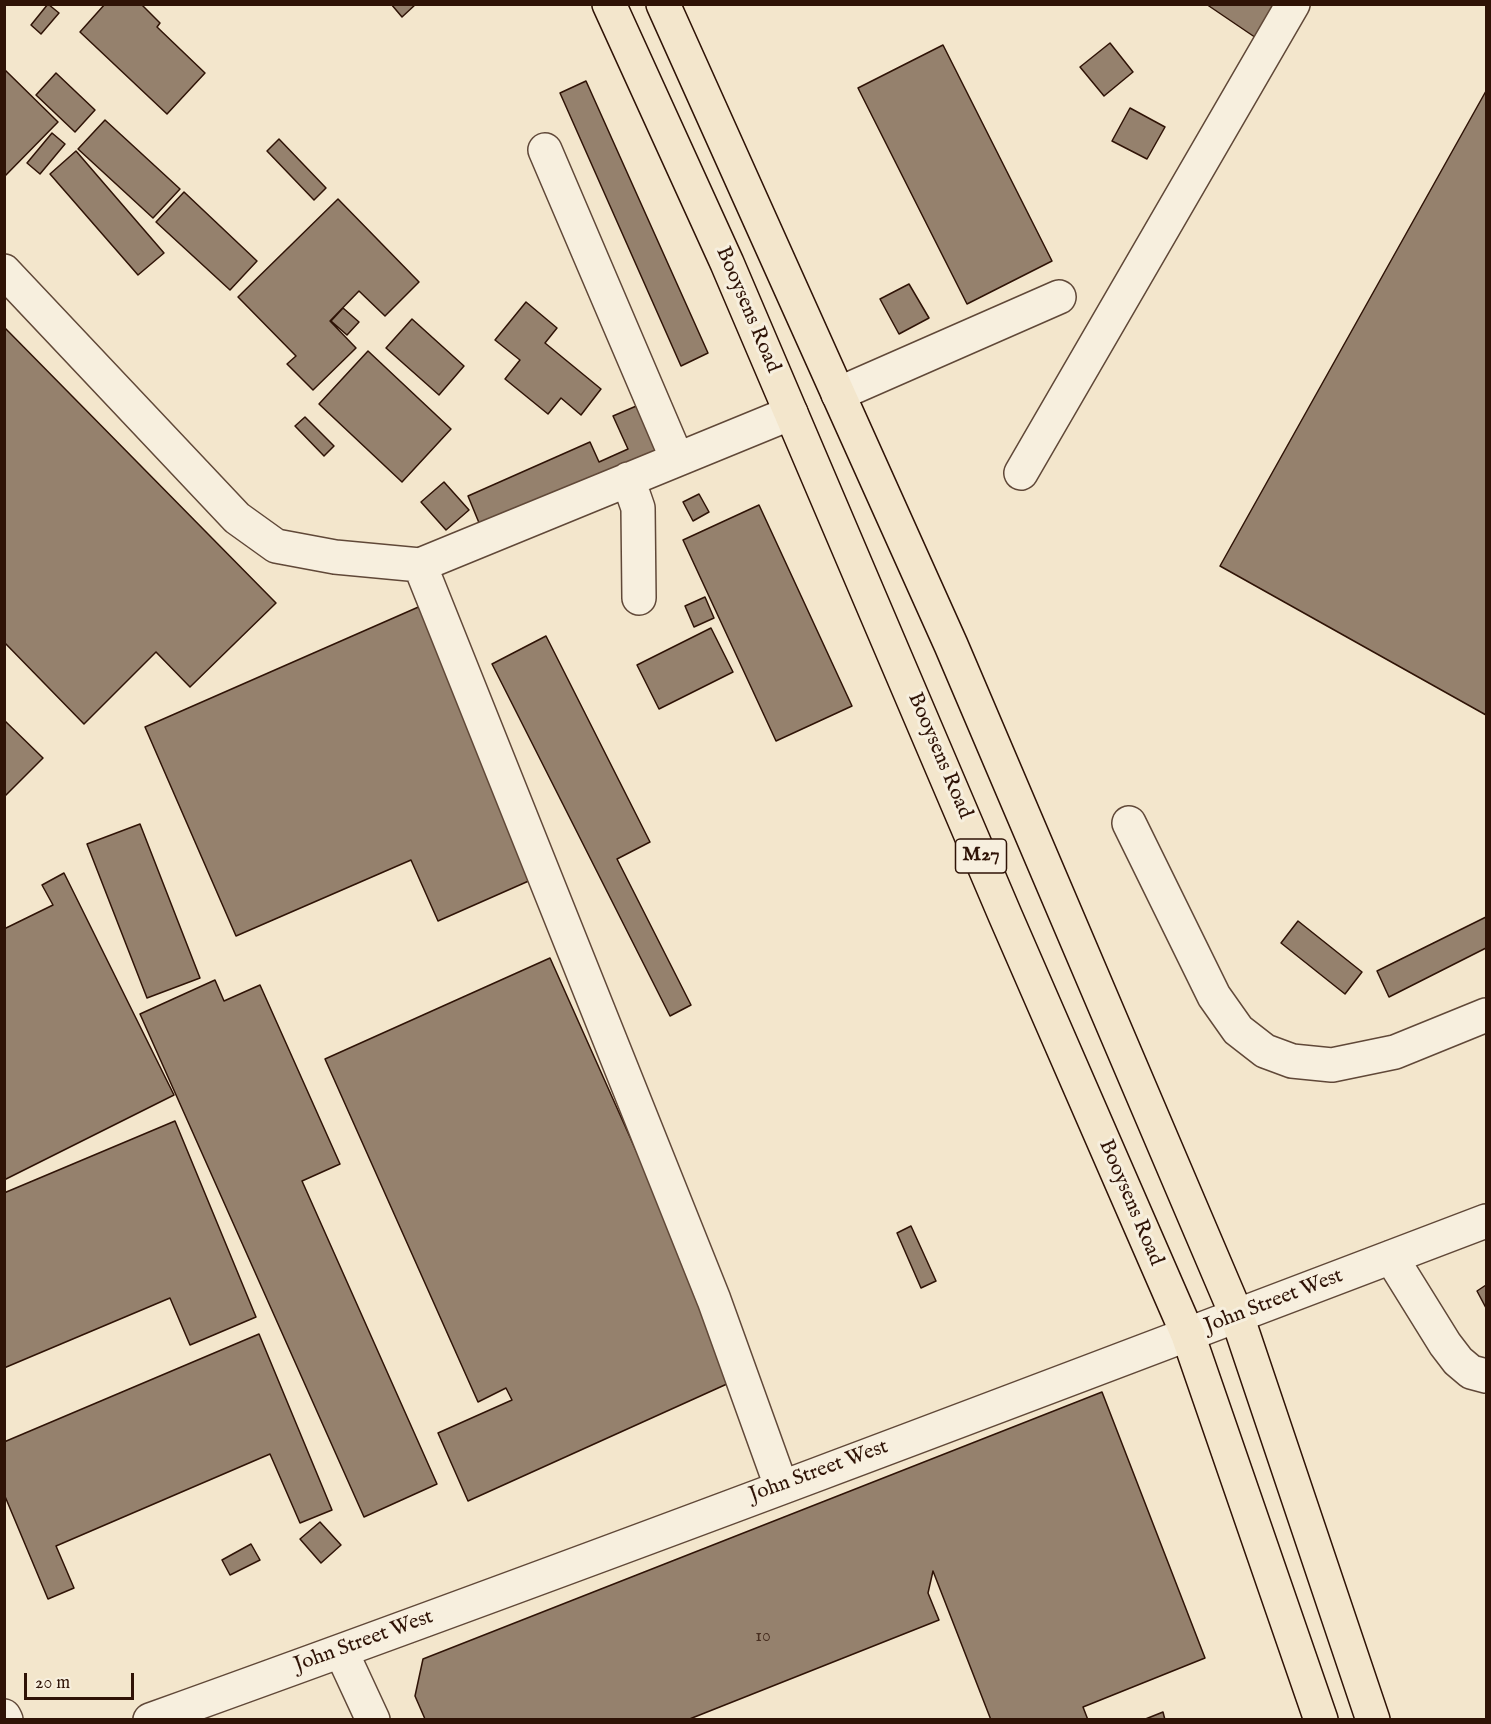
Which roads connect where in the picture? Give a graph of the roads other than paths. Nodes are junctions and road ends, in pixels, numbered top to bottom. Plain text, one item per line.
1 (609, 4) edge
2 (663, 4) edge
3 (1293, 4) edge
4 (546, 150) dead end
5 (4, 271) edge
6 (1059, 297) dead end
7 (838, 394) junction
8 (791, 413) junction
9 (677, 459) junction
10 (1021, 473) dead end
11 (628, 479) junction
12 (420, 565) junction
13 (639, 598) dead end
14 (1129, 823) dead end
15 (1486, 1015) edge
16 (1486, 1221) edge
17 (1391, 1257) junction
18 (1237, 1316) junction
19 (1188, 1335) junction
20 (1486, 1376) edge
21 (781, 1486) junction
22 (341, 1651) junction
23 (150, 1719) edge
24 (373, 1719) edge
25 (1321, 1719) edge
26 (1374, 1719) edge

1 - 8 main road, Booysens Road / M27
2 - 7 main road, M27
3 - 10 street
4 - 9 street
5 - 12 street
6 - 7 street
7 - 18 main road, M27
8 - 9 street
8 - 19 main road, Booysens Road / M27
9 - 11 street
11 - 12 street
11 - 13 street
12 - 21 street
14 - 15 street
16 - 17 street, John Street West
17 - 18 street, John Street West
17 - 20 street
18 - 19 street, John Street West
18 - 26 main road, M27
19 - 21 street, John Street West
19 - 25 main road, Booysens Road / M27
21 - 22 street, John Street West
22 - 23 street, John Street West
22 - 24 street

